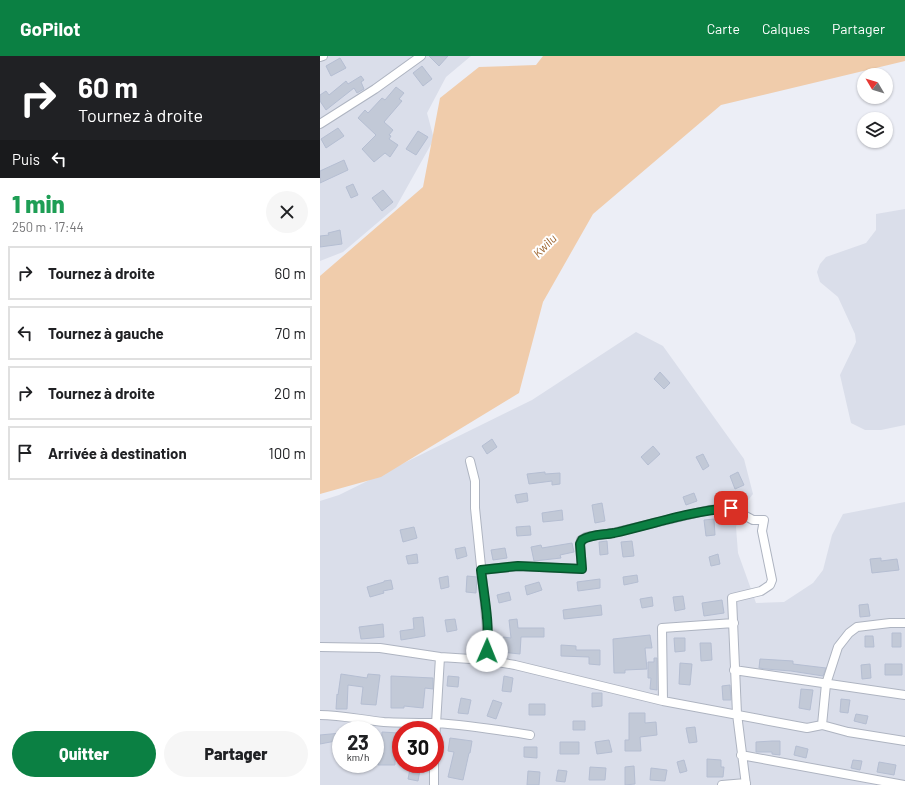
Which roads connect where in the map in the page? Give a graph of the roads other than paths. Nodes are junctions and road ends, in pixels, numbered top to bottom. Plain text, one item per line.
1 (323, 56) edge
2 (421, 56) edge
3 (320, 57) edge
4 (320, 124) edge
5 (470, 461) dead end
6 (481, 570) junction
7 (734, 623) junction
8 (905, 623) edge
9 (320, 647) edge
10 (440, 657) junction
11 (486, 660) junction
12 (734, 670) junction
13 (826, 684) junction
14 (905, 696) edge
15 (663, 701) junction
16 (320, 714) edge
17 (737, 714) junction
18 (437, 721) edge
19 (392, 723) edge
20 (444, 725) edge
21 (822, 725) junction
22 (530, 735) dead end
23 (905, 741) edge
24 (741, 755) junction
25 (434, 773) edge
26 (746, 784) edge
27 (434, 785) edge
28 (722, 785) edge
29 (904, 785) edge

1 - 3 street
2 - 4 street
5 - 6 street
6 - 7 street
6 - 11 street
7 - 12 street
7 - 15 street
8 - 13 street
9 - 10 street
10 - 11 street
10 - 18 street
11 - 15 street
12 - 13 street
12 - 17 street
13 - 14 street
13 - 21 street
15 - 17 street
16 - 19 street
17 - 21 street
17 - 24 street
20 - 22 street
21 - 23 street
24 - 26 street
24 - 29 street
25 - 27 street
26 - 28 street

